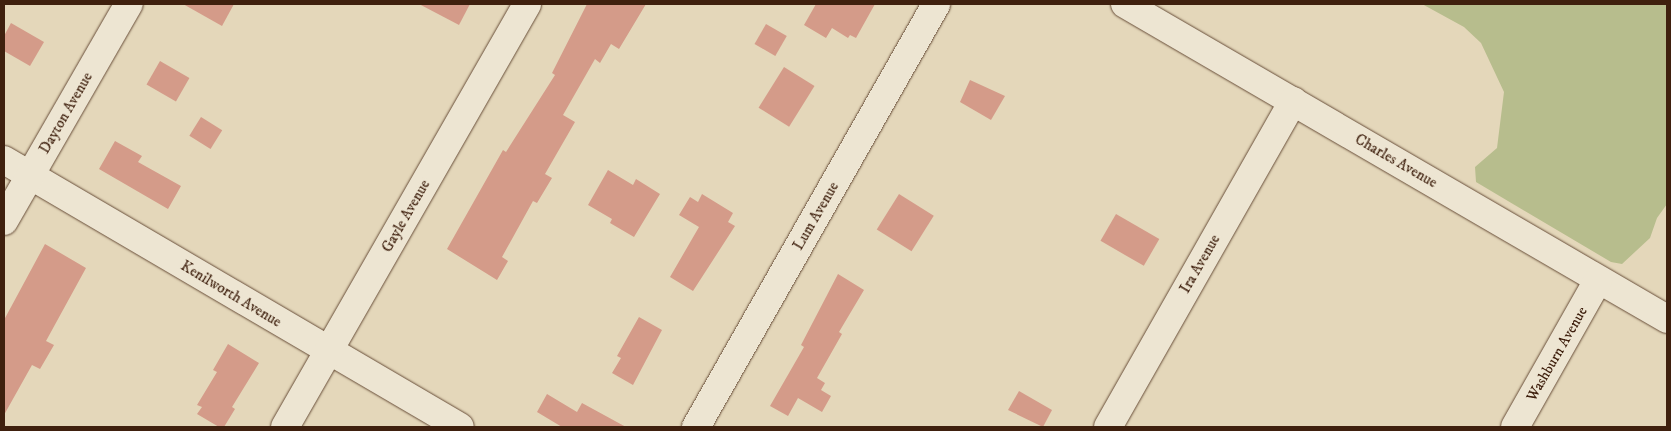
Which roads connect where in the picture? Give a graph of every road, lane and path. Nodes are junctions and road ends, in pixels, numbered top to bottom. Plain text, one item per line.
1 (129, 4) edge
2 (526, 4) edge
3 (936, 4) edge
4 (1124, 4) edge
5 (1293, 101) junction
6 (4, 160) edge
7 (30, 175) junction
8 (4, 222) edge
9 (1598, 280) junction
10 (1667, 319) edge
11 (328, 352) junction
12 (284, 427) edge
13 (460, 427) edge
14 (696, 427) edge
15 (1108, 427) edge
16 (1515, 427) edge

1 - 7 street, Dayton Avenue
2 - 11 street, Gayle Avenue
3 - 14 street, Lum Avenue
4 - 5 street, Charles Avenue
5 - 9 street, Charles Avenue
5 - 15 street, Ira Avenue
6 - 7 street, Kenilworth Avenue
7 - 8 street, Dayton Avenue
7 - 11 street, Kenilworth Avenue
9 - 10 street, Charles Avenue
9 - 16 street, Washburn Avenue
11 - 12 street, Gayle Avenue
11 - 13 street, Kenilworth Avenue

